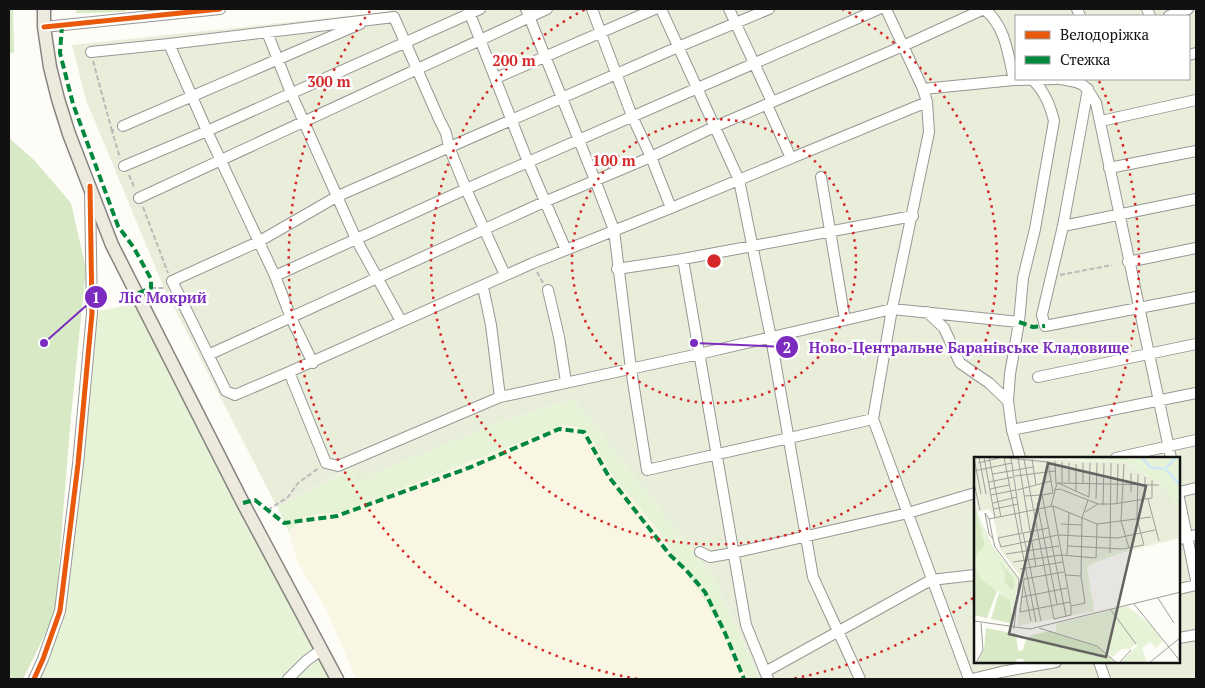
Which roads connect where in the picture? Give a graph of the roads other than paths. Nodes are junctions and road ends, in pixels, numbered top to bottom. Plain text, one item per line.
1 (44, 9) edge
2 (220, 9) edge
3 (547, 9) edge
4 (592, 9) edge
5 (655, 9) edge
6 (661, 9) edge
7 (729, 9) edge
8 (769, 9) edge
9 (879, 9) edge
10 (886, 9) edge
11 (985, 9) edge
12 (1188, 9) edge
13 (473, 10) edge
14 (528, 13) edge
15 (1172, 15) edge
16 (370, 20) junction
17 (735, 22) junction
18 (44, 27) junction
19 (601, 31) junction
20 (267, 32) junction
21 (480, 39) junction
22 (406, 42) junction
23 (169, 44) junction
24 (903, 46) junction
25 (678, 47) junction
26 (91, 52) road end
27 (546, 55) junction
28 (277, 59) junction
29 (754, 62) junction
30 (416, 69) junction
31 (618, 74) junction
32 (496, 78) junction
33 (1015, 79) edge
34 (1033, 80) edge
35 (1062, 80) edge
36 (1091, 80) edge
37 (1085, 86) junction
38 (696, 87) junction
39 (923, 89) junction
40 (291, 93) junction
41 (192, 98) junction
42 (562, 98) junction
43 (1196, 100) edge
44 (927, 102) junction
45 (769, 104) junction
46 (632, 116) junction
47 (512, 120) junction
48 (1101, 121) junction
49 (304, 122) junction
50 (123, 126) dead end
51 (714, 127) junction
52 (207, 131) junction
53 (578, 140) junction
54 (449, 147) junction
55 (1196, 151) edge
56 (651, 157) junction
57 (791, 158) junction
58 (220, 160) junction
59 (528, 162) junction
60 (124, 166) dead end
61 (1109, 168) junction
62 (821, 177) dead end
63 (595, 180) junction
64 (740, 180) junction
65 (90, 186) junction
66 (466, 189) junction
67 (338, 196) junction
68 (139, 198) dead end
69 (1196, 200) edge
70 (544, 202) junction
71 (670, 208) junction
72 (1120, 215) junction
73 (913, 216) junction
74 (1063, 226) junction
75 (485, 229) junction
76 (614, 230) junction
77 (831, 231) junction
78 (356, 238) junction
79 (258, 242) junction
80 (753, 246) junction
81 (1196, 248) edge
82 (566, 250) junction
83 (683, 259) junction
84 (1128, 262) junction
85 (617, 269) junction
86 (505, 275) junction
87 (275, 276) junction
88 (376, 278) junction
89 (483, 287) junction
90 (548, 290) road end
91 (1196, 296) edge
92 (892, 309) junction
93 (1139, 309) junction
94 (927, 312) junction
95 (291, 318) junction
96 (845, 320) junction
97 (401, 321) junction
98 (1019, 322) junction
99 (771, 338) junction
100 (1196, 344) edge
101 (699, 354) junction
102 (1148, 354) junction
103 (208, 356) junction
104 (313, 362) junction
105 (631, 368) junction
106 (289, 372) junction
107 (1038, 377) dead end
108 (566, 382) junction
109 (1196, 393) edge
110 (500, 397) junction
111 (1008, 401) junction
112 (1158, 401) junction
113 (873, 419) junction
114 (1012, 430) junction
115 (788, 438) junction
116 (1196, 440) edge
117 (1168, 446) junction
118 (717, 454) junction
119 (1020, 457) edge
120 (1120, 457) edge
121 (1171, 457) edge
122 (1196, 488) edge
123 (1180, 492) edge
124 (974, 493) edge
125 (1180, 503) edge
126 (908, 513) junction
127 (806, 536) junction
128 (1187, 537) edge
129 (700, 552) dead end
130 (733, 553) junction
131 (974, 575) edge
132 (931, 580) junction
133 (1196, 580) edge
134 (1196, 585) edge
135 (1180, 589) edge
136 (837, 632) junction
137 (1196, 635) edge
138 (1180, 638) edge
139 (321, 650) junction
140 (1050, 663) edge
141 (1099, 663) edge
142 (767, 675) edge
143 (34, 679) edge
144 (288, 679) edge
145 (336, 679) edge
146 (860, 679) edge
147 (970, 679) edge
148 (1105, 679) edge

1 - 18 main road
2 - 18 street
3 - 14 street
4 - 19 street
5 - 19 street
6 - 25 street
7 - 17 street
8 - 17 street
9 - 29 street
10 - 24 street
11 - 24 street
11 - 33 street
12 - 15 street
13 - 21 street
13 - 22 street
14 - 21 street
14 - 27 street
16 - 20 street
16 - 22 street
16 - 28 street
17 - 25 street
17 - 29 street
18 - 65 main road
19 - 27 street
19 - 31 street
20 - 23 street
20 - 28 street
21 - 30 street
21 - 32 street
22 - 30 street
22 - 40 street
23 - 26 street
23 - 41 street
24 - 39 street
24 - 45 street
25 - 31 street
25 - 38 street
27 - 32 street
27 - 42 street
28 - 40 street
28 - 41 street
29 - 38 street
29 - 45 street
30 - 49 street
30 - 54 street
31 - 42 street
31 - 46 street
32 - 47 street
33 - 39 street
34 - 98 street
35 - 37 street
36 - 37 street
37 - 48 street
37 - 74 street
38 - 46 street
38 - 51 street
39 - 44 street
40 - 49 street
40 - 52 street
41 - 50 street
41 - 52 street
42 - 47 street
42 - 53 street
43 - 48 street
44 - 57 street
44 - 73 street
45 - 51 street
45 - 57 street
46 - 53 street
46 - 56 street
47 - 54 street
47 - 59 street
48 - 61 street
49 - 58 street
49 - 67 street
51 - 56 street
51 - 64 street
52 - 58 street
52 - 60 street
53 - 59 street
53 - 63 street
54 - 66 street
54 - 67 street
55 - 61 street
56 - 63 street
56 - 71 street
57 - 64 street
58 - 68 street
58 - 79 street
59 - 66 street
59 - 70 street
61 - 72 street
62 - 77 street
63 - 70 street
63 - 76 street
64 - 71 street
64 - 80 street
65 - 139 main road
65 - 143 street
66 - 75 street
66 - 78 street
67 - 78 street
67 - 79 street
69 - 72 street
70 - 75 street
70 - 82 street
71 - 76 street
72 - 74 street
72 - 84 street
73 - 77 street
73 - 92 street
74 - 93 street
75 - 86 street
75 - 88 street
76 - 82 street
76 - 85 street
77 - 80 street
77 - 96 street
78 - 87 street
78 - 88 street
79 - 87 street
79 - 103 street
80 - 83 street
80 - 99 street
81 - 84 street
82 - 86 street
83 - 85 street
83 - 101 street
84 - 93 street
85 - 105 street
86 - 89 street
87 - 95 street
88 - 95 street
88 - 97 street
89 - 97 street
89 - 110 street
90 - 108 street
91 - 93 street
92 - 94 street
92 - 96 street
92 - 113 street
93 - 102 street
94 - 98 street
94 - 111 street
95 - 103 street
95 - 104 street
96 - 99 street
97 - 104 street
98 - 111 street
99 - 101 street
99 - 115 street
100 - 102 street
101 - 105 street
101 - 118 street
102 - 107 street
102 - 112 street
103 - 106 street
104 - 106 street
105 - 108 street
105 - 118 street
106 - 110 street
108 - 110 street
109 - 112 street
111 - 114 street
112 - 114 street
112 - 117 street
113 - 115 street
113 - 126 street
114 - 119 street
115 - 118 street
115 - 127 street
116 - 117 street
117 - 120 street
117 - 121 street
118 - 130 street
122 - 123 street
124 - 126 street
125 - 128 street
126 - 127 street
126 - 132 street
127 - 130 street
127 - 136 street
128 - 133 street
129 - 130 street
130 - 142 street
131 - 132 street
132 - 136 street
132 - 147 street
134 - 135 street
136 - 142 street
136 - 146 street
137 - 138 street
139 - 144 street
139 - 145 main road
140 - 147 street
141 - 148 street

